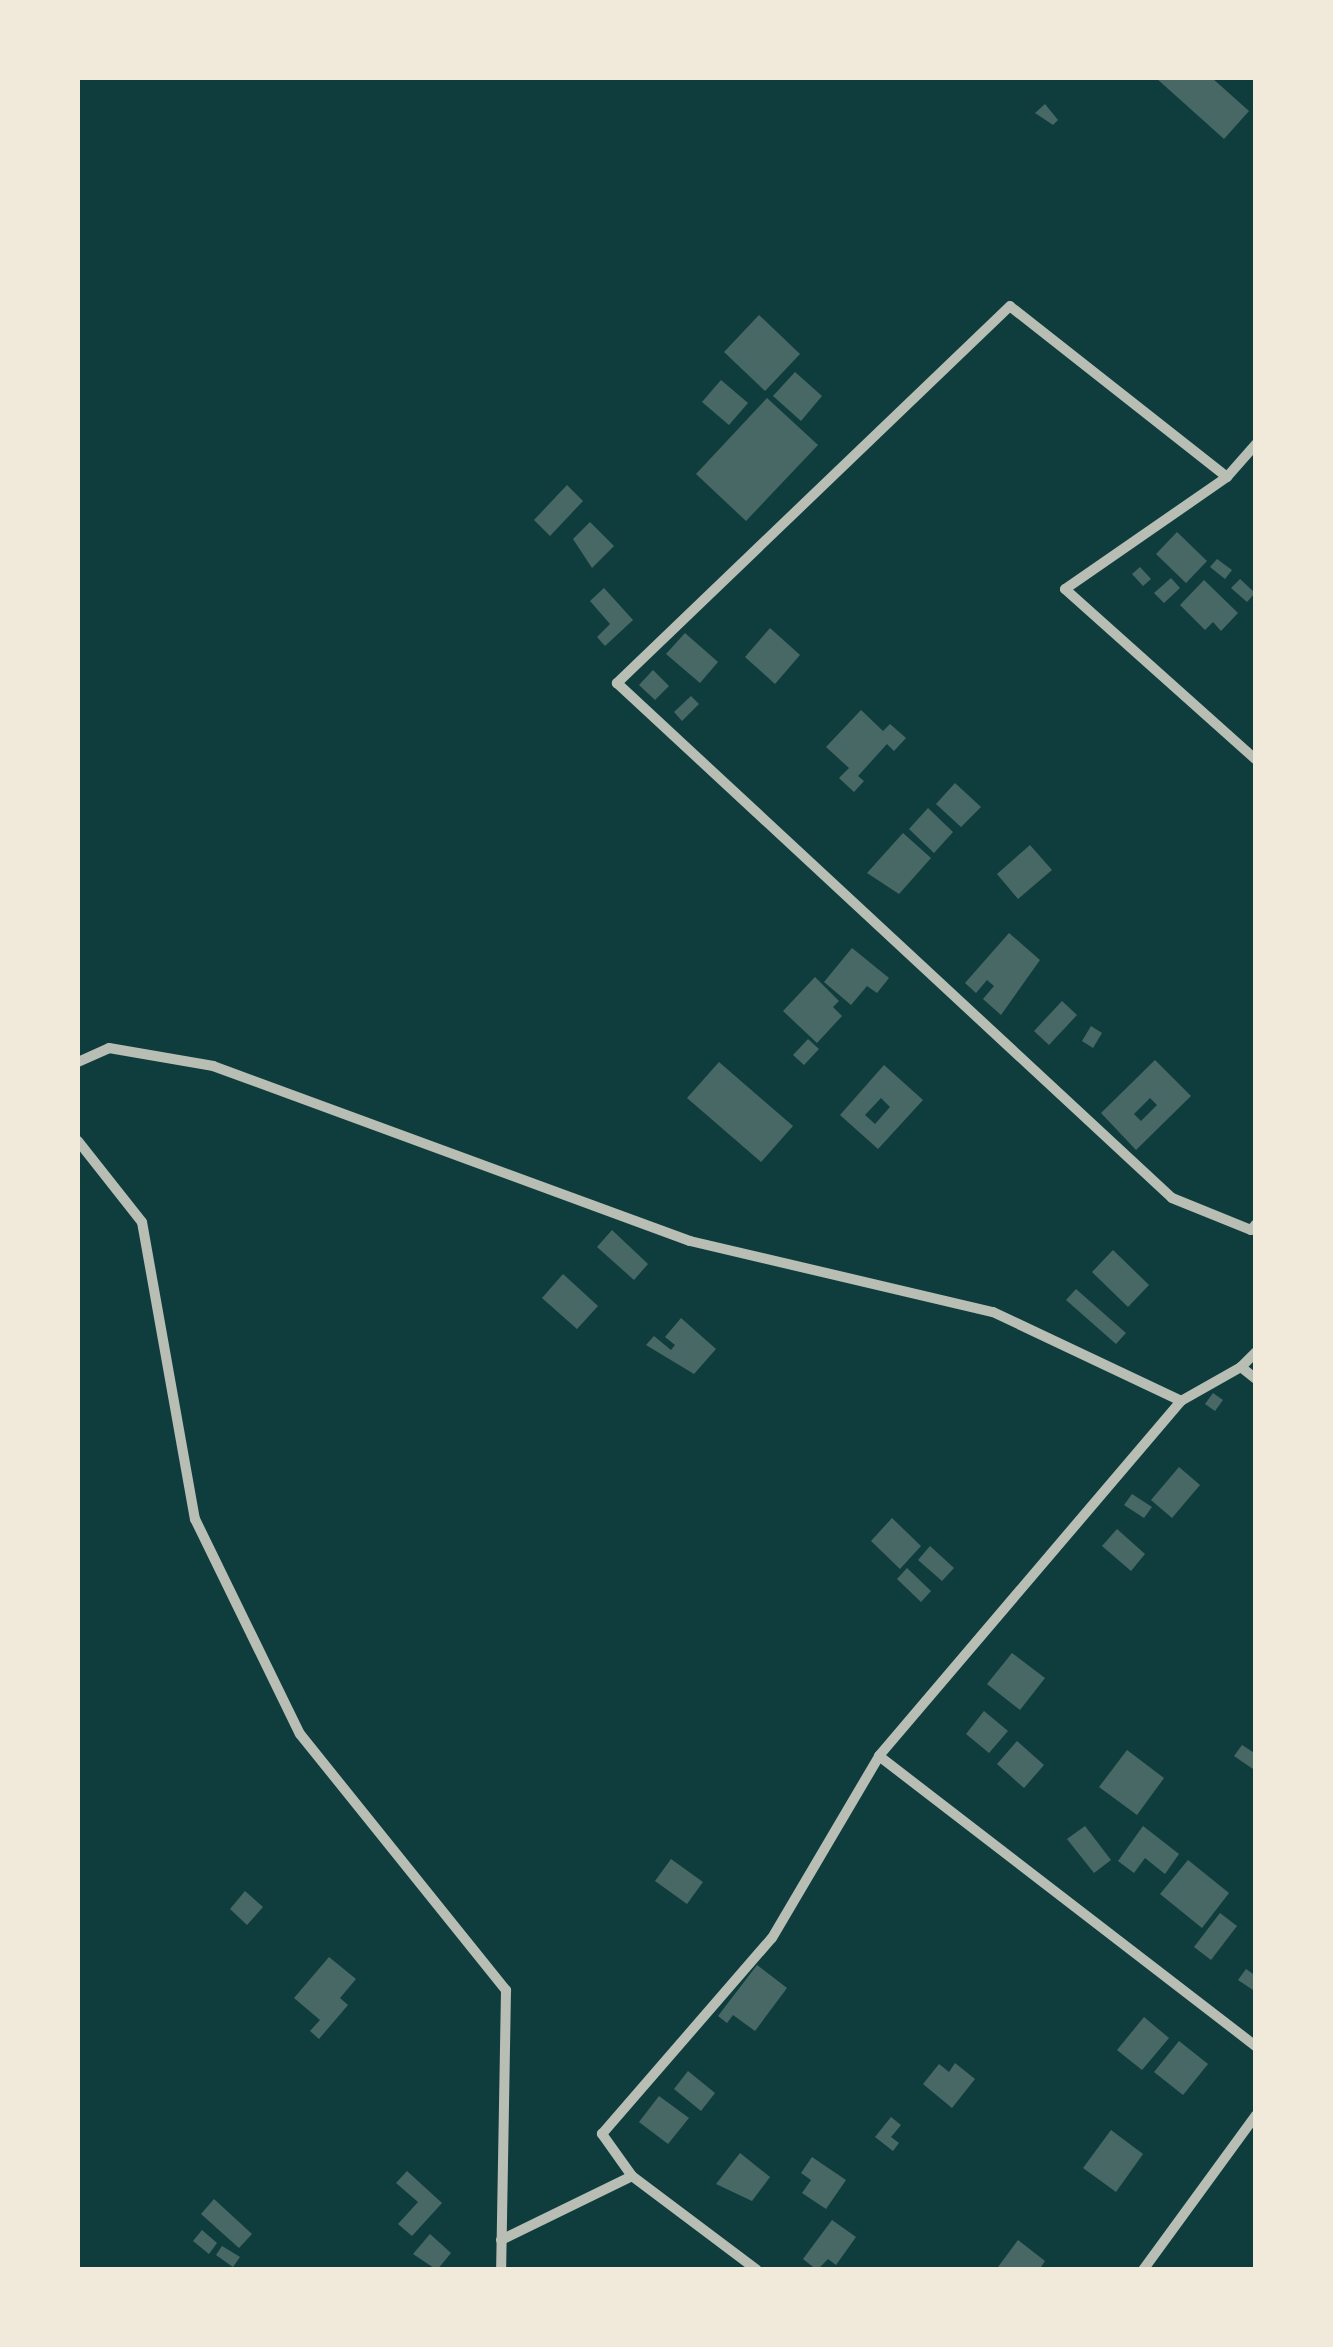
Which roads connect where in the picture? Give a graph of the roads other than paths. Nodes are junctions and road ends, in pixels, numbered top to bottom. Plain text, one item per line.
1 (1256, 444) edge
2 (1228, 478) junction
3 (1256, 760) edge
4 (78, 1062) edge
5 (78, 1141) edge
6 (1256, 1224) edge
7 (1256, 1352) edge
8 (1241, 1367) junction
9 (1256, 1379) edge
10 (1180, 1402) junction
11 (879, 1756) junction
12 (1256, 2046) edge
13 (1256, 2116) edge
14 (632, 2176) junction
15 (501, 2240) junction
16 (500, 2270) edge
17 (757, 2270) edge
18 (1143, 2270) edge

1 - 2 street
2 - 3 street
2 - 6 street
4 - 10 street
5 - 15 street
7 - 8 street
8 - 9 street
8 - 10 street
10 - 11 street
11 - 12 street
11 - 14 street
13 - 18 street
14 - 15 street
14 - 17 street
15 - 16 street

